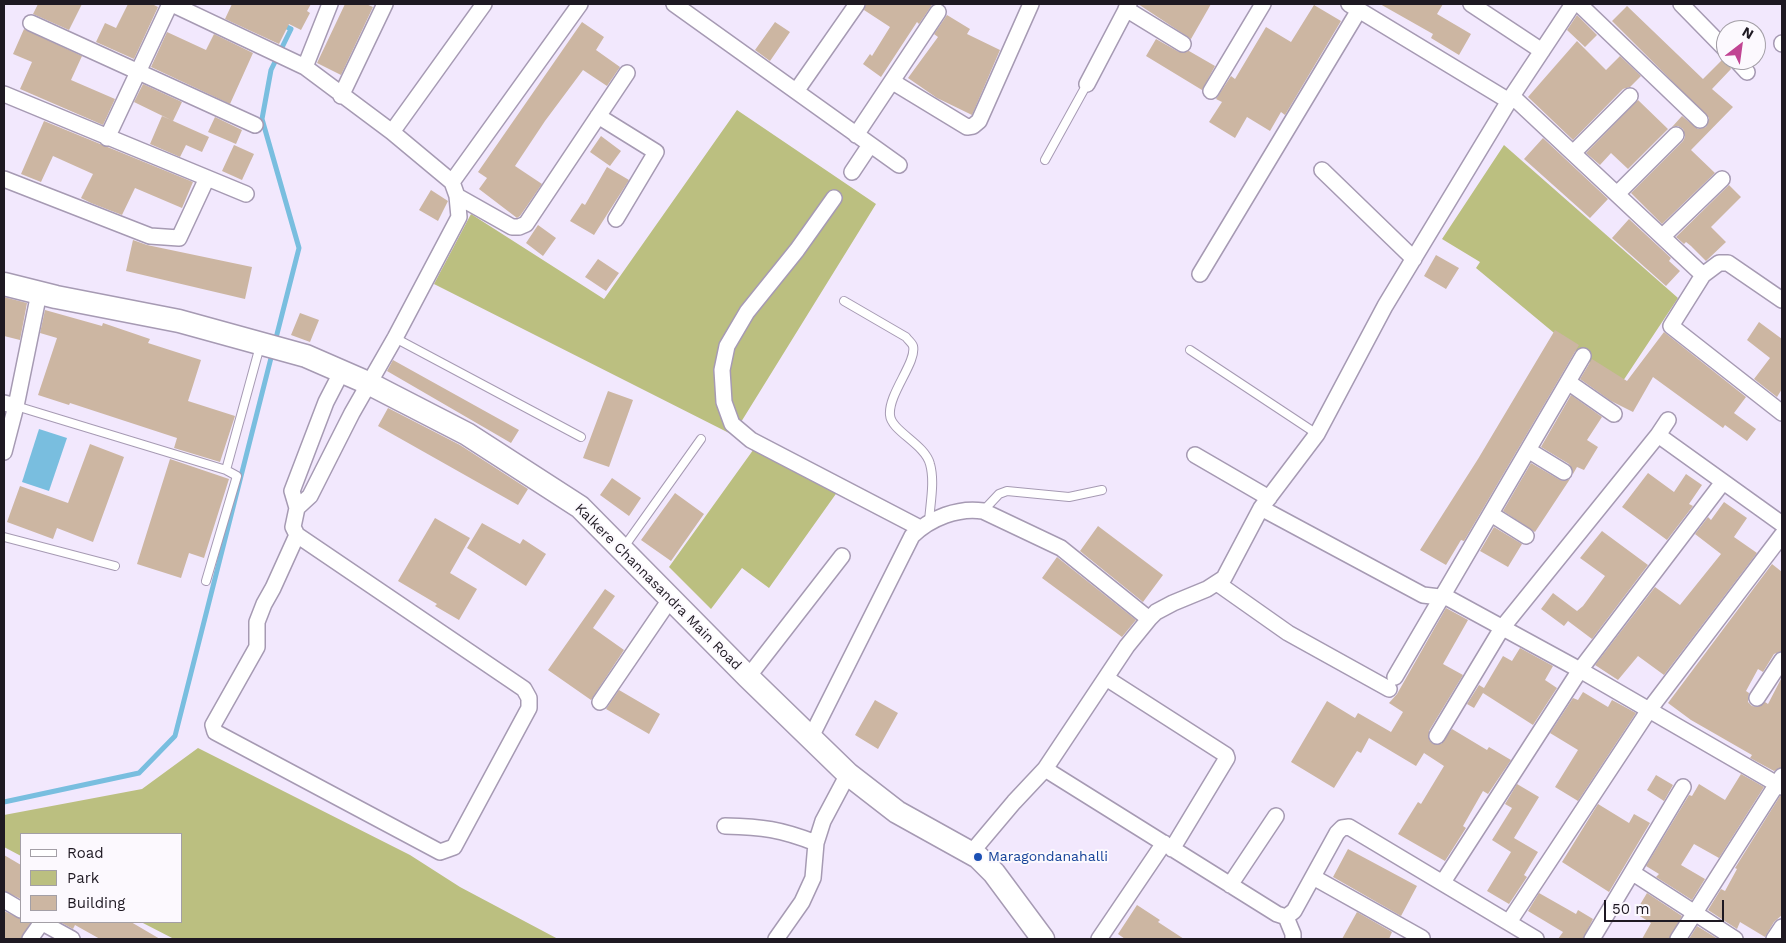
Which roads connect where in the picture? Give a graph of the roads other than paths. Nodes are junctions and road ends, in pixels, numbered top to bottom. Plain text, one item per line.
1 (171, 4) edge
2 (330, 4) edge
3 (385, 4) edge
4 (484, 4) edge
5 (580, 4) edge
6 (674, 4) edge
7 (857, 4) edge
8 (1031, 4) edge
9 (1263, 4) edge
10 (1471, 4) edge
11 (1573, 4) edge
12 (1578, 4) edge
13 (1681, 4) edge
14 (1128, 7) edge
15 (1354, 7) edge
16 (938, 12) dead end
17 (31, 23) dead end
18 (1716, 40) edge
19 (1183, 44) dead end
20 (1542, 51) junction
21 (305, 67) junction
22 (138, 72) junction
23 (627, 73) dead end
24 (892, 82) junction
25 (1087, 84) joint
26 (797, 90) junction
27 (1211, 91) dead end
28 (4, 94) edge
29 (340, 96) junction
30 (1630, 96) dead end
31 (1511, 98) junction
32 (598, 116) junction
33 (1700, 120) dead end
34 (255, 125) dead end
35 (392, 132) junction
36 (856, 135) junction
37 (1676, 135) dead end
38 (107, 138) junction
39 (870, 145) junction
40 (1573, 153) junction
41 (1045, 160) dead end
42 (899, 165) dead end
43 (1322, 170) dead end
44 (852, 172) dead end
45 (4, 178) edge
46 (207, 178) junction
47 (1722, 180) dead end
48 (454, 189) junction
49 (246, 194) dead end
50 (1617, 194) junction
51 (834, 198) dead end
52 (616, 219) dead end
53 (1662, 236) junction
54 (1414, 259) junction
55 (1200, 274) dead end
56 (1703, 274) junction
57 (4, 284) edge
58 (39, 292) junction
59 (844, 300) dead end
60 (1782, 300) edge
61 (395, 338) junction
62 (260, 344) junction
63 (1190, 350) dead end
64 (1583, 356) dead end
65 (342, 371) junction
66 (1568, 382) junction
67 (368, 383) junction
68 (10, 405) edge
69 (1782, 413) edge
70 (1614, 414) dead end
71 (1668, 420) dead end
72 (1317, 434) junction
73 (1658, 435) junction
74 (581, 437) dead end
75 (701, 439) dead end
76 (1528, 450) junction
77 (4, 452) edge
78 (1195, 454) dead end
79 (226, 470) junction
80 (1564, 472) dead end
81 (1723, 482) junction
82 (1102, 490) dead end
83 (1265, 503) junction
84 (297, 508) junction
85 (983, 511) junction
86 (1491, 514) junction
87 (1782, 524) edge
88 (924, 525) junction
89 (297, 535) junction
90 (1782, 535) edge
91 (1526, 536) dead end
92 (4, 537) edge
93 (622, 549) junction
94 (842, 556) dead end
95 (115, 566) dead end
96 (206, 582) dead end
97 (1217, 583) junction
98 (1442, 597) junction
99 (671, 598) junction
100 (1150, 619) junction
101 (1502, 628) junction
102 (1782, 660) edge
103 (1580, 670) junction
104 (748, 677) junction
105 (1106, 678) junction
106 (1757, 698) dead end
107 (600, 702) dead end
108 (1649, 710) junction
109 (811, 736) junction
110 (1437, 736) dead end
111 (1045, 769) junction
112 (848, 774) junction
113 (1781, 782) edge
114 (1683, 787) dead end
115 (1276, 816) dead end
116 (725, 826) dead end
117 (816, 843) junction
118 (1168, 846) junction
119 (970, 853) junction
120 (1633, 873) junction
121 (1313, 877) junction
122 (1443, 882) junction
123 (1230, 885) junction
124 (4, 900) edge
125 (20, 909) edge
126 (1695, 914) junction
127 (1286, 917) junction
128 (1509, 922) junction
129 (41, 923) edge
130 (44, 923) edge
131 (1782, 926) edge
132 (1102, 938) edge
133 (1422, 938) dead end
134 (30, 939) edge
135 (72, 939) edge
136 (776, 939) edge
137 (1043, 939) edge
138 (1293, 939) edge
139 (1536, 939) edge
140 (1592, 939) edge
141 (1678, 939) edge
142 (1735, 939) edge
143 (1774, 939) edge

1 - 21 street
1 - 22 street
2 - 21 street
3 - 29 street
4 - 35 street
5 - 48 street
6 - 26 street
7 - 26 street
8 - 24 street
9 - 27 street
10 - 20 street
11 - 20 street
12 - 33 street
13 - 18 street
14 - 19 street
14 - 25 street
15 - 31 street
15 - 55 street
16 - 24 street
17 - 22 street
20 - 31 street
21 - 29 street
22 - 34 street
22 - 38 street
23 - 32 street
24 - 36 street
25 - 41 lane
26 - 36 street
28 - 38 street
29 - 35 street
30 - 40 street
31 - 40 street
31 - 54 street
32 - 48 street
32 - 52 street
35 - 48 street
36 - 39 street
37 - 50 street
38 - 46 street
39 - 42 street
39 - 44 street
40 - 50 street
43 - 54 street
45 - 46 street
46 - 49 street
47 - 53 street
48 - 61 street
50 - 53 street
51 - 88 street
53 - 56 street
54 - 72 street
56 - 60 street
56 - 69 street
57 - 58 main road, Kalkere Channasandra Main Road
58 - 62 main road, Kalkere Channasandra Main Road
58 - 68 street
59 - 88 lane
61 - 67 street
61 - 74 lane
62 - 65 main road, Kalkere Channasandra Main Road
62 - 79 lane
63 - 72 lane
64 - 66 street
65 - 67 main road, Kalkere Channasandra Main Road
65 - 84 street
66 - 70 street
66 - 76 street
67 - 84 street
67 - 93 main road, Kalkere Channasandra Main Road
68 - 77 street
68 - 79 lane
71 - 73 street
72 - 83 street
73 - 81 street
73 - 101 street
75 - 93 lane
76 - 80 street
76 - 86 street
78 - 83 street
79 - 96 lane
81 - 87 street
81 - 103 street
82 - 85 lane
83 - 97 street
83 - 98 street
84 - 89 street
85 - 88 street
85 - 100 street
86 - 91 street
86 - 98 street
88 - 109 street
89 - 89 street
90 - 108 street
92 - 95 lane
93 - 99 main road, Kalkere Channasandra Main Road
94 - 104 street
97 - 98 street
97 - 100 street
98 - 101 street
99 - 104 main road, Kalkere Channasandra Main Road
99 - 107 street
100 - 105 street
101 - 103 street
101 - 110 street
102 - 106 street
103 - 108 street
103 - 122 street
104 - 109 main road, Kalkere Channasandra Main Road
105 - 111 street
105 - 118 street
108 - 113 street
108 - 128 street
109 - 112 main road, Kalkere Channasandra Main Road
111 - 118 street
111 - 119 street
112 - 117 street
112 - 119 main road, Kalkere Channasandra Main Road
113 - 126 street
114 - 120 street
115 - 123 street
116 - 117 street
117 - 136 street
118 - 123 street
118 - 132 street
119 - 137 main road, Kalkere Channasandra Main Road
120 - 126 street
120 - 140 street
121 - 122 street
121 - 127 street
121 - 133 street
122 - 128 street
123 - 127 street
124 - 125 street
126 - 141 street
126 - 142 street
127 - 138 street
128 - 139 street
129 - 134 street
130 - 135 street
131 - 143 street

